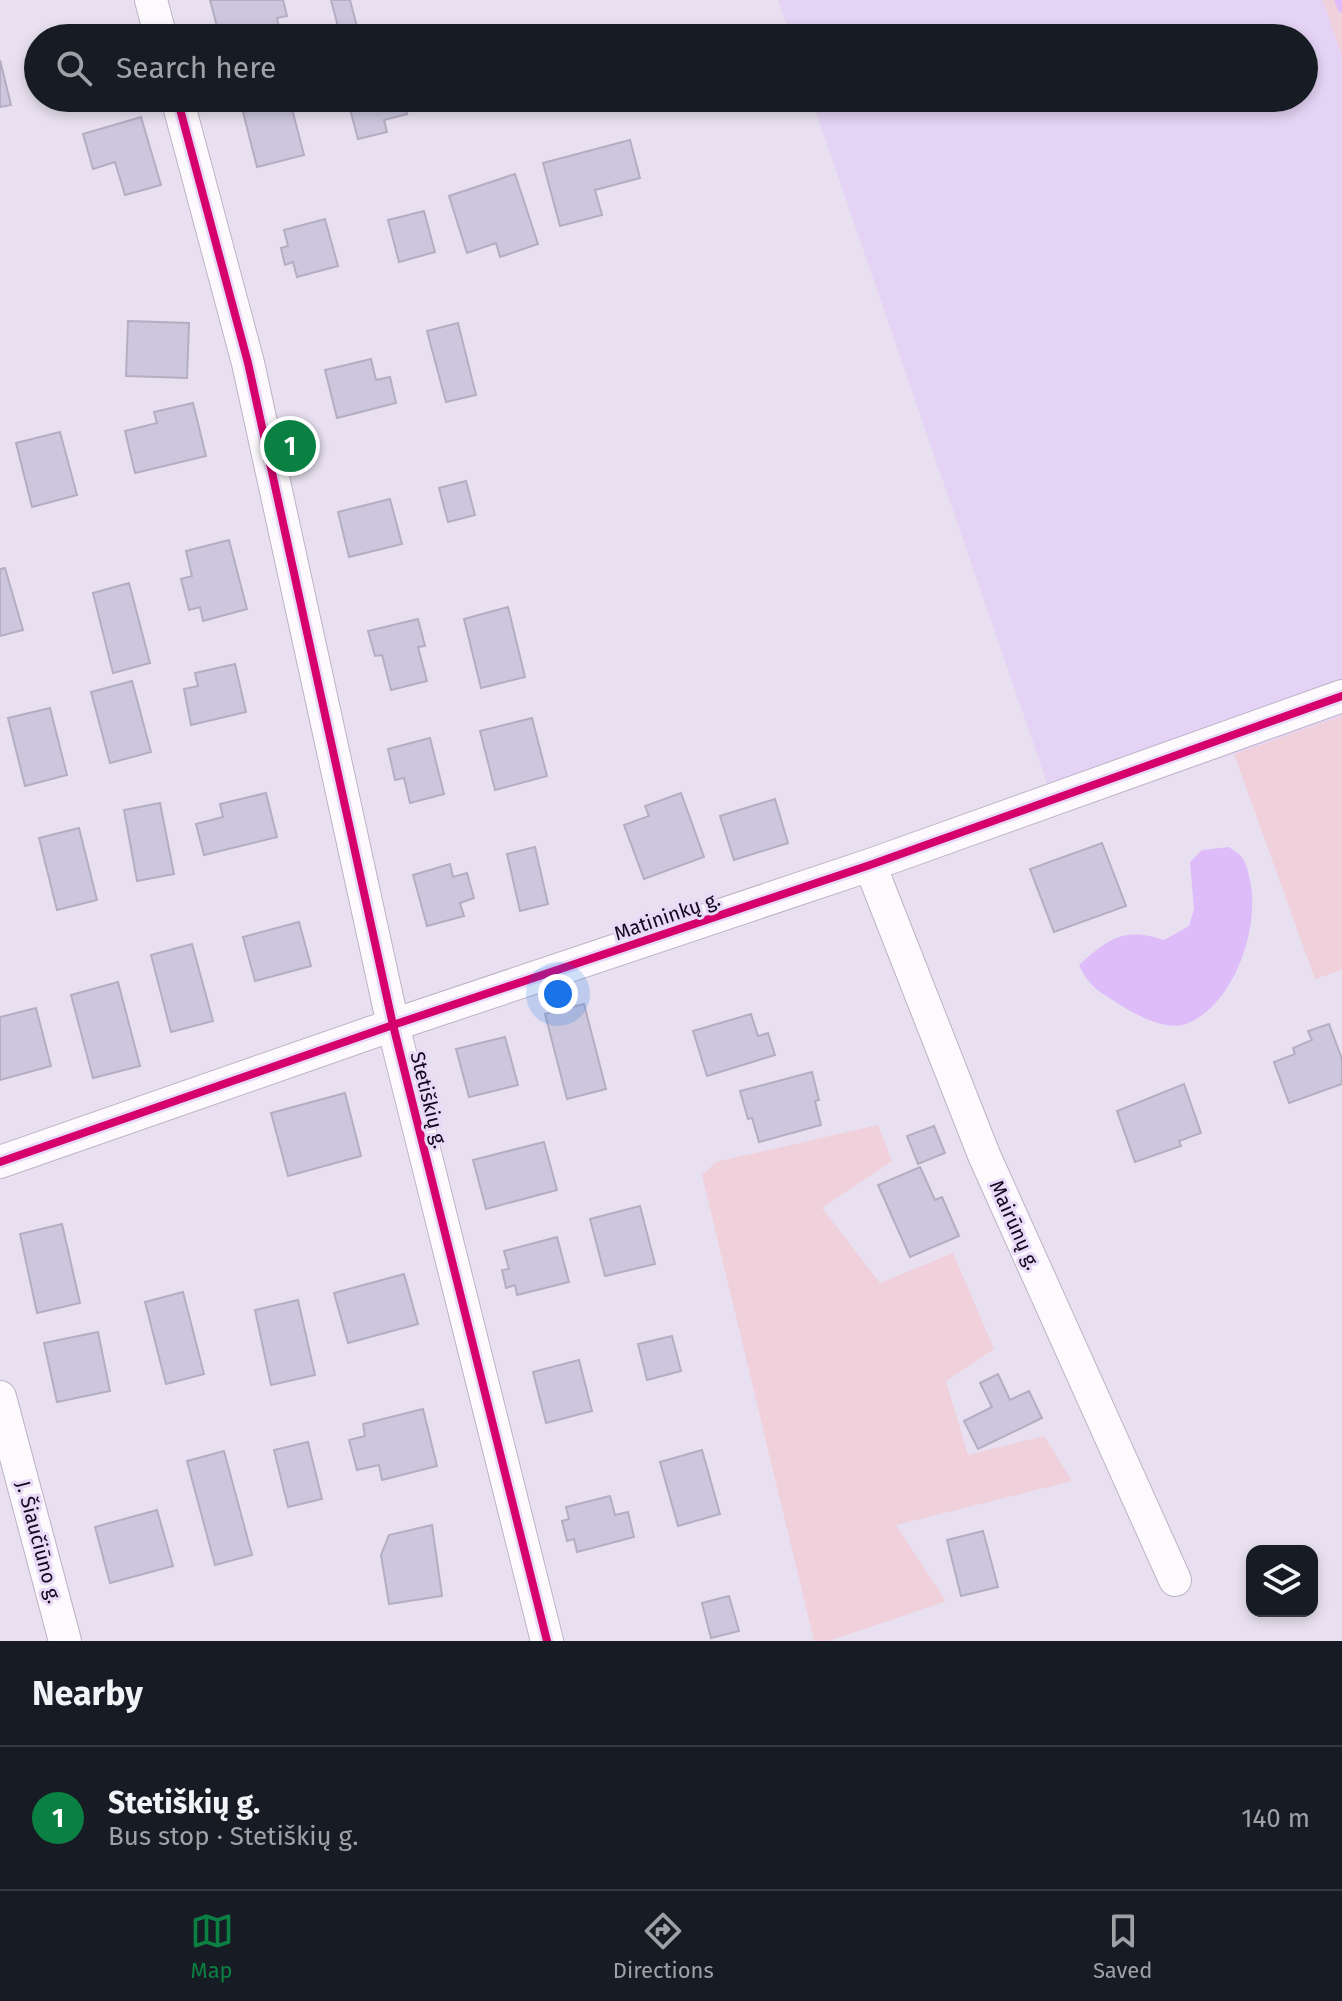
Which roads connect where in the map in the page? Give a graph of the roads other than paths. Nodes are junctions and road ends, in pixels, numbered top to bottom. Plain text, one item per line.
1 (151, 0) edge
2 (157, 24) edge
3 (181, 112) edge
4 (1342, 696) edge
5 (870, 865) junction
6 (393, 1025) junction
7 (0, 1162) edge
8 (0, 1397) edge
9 (1175, 1580) dead end
10 (65, 1641) edge
11 (547, 1641) edge

1 - 2 street
3 - 6 street, Stetiškių g.
4 - 5 street, Matininkų g.
5 - 6 street, Matininkų g.
5 - 9 street, Mairūnų g.
6 - 7 street, Matininkų g.
6 - 11 street, Stetiškių g.
8 - 10 street, J. Šiaučiūno g.

